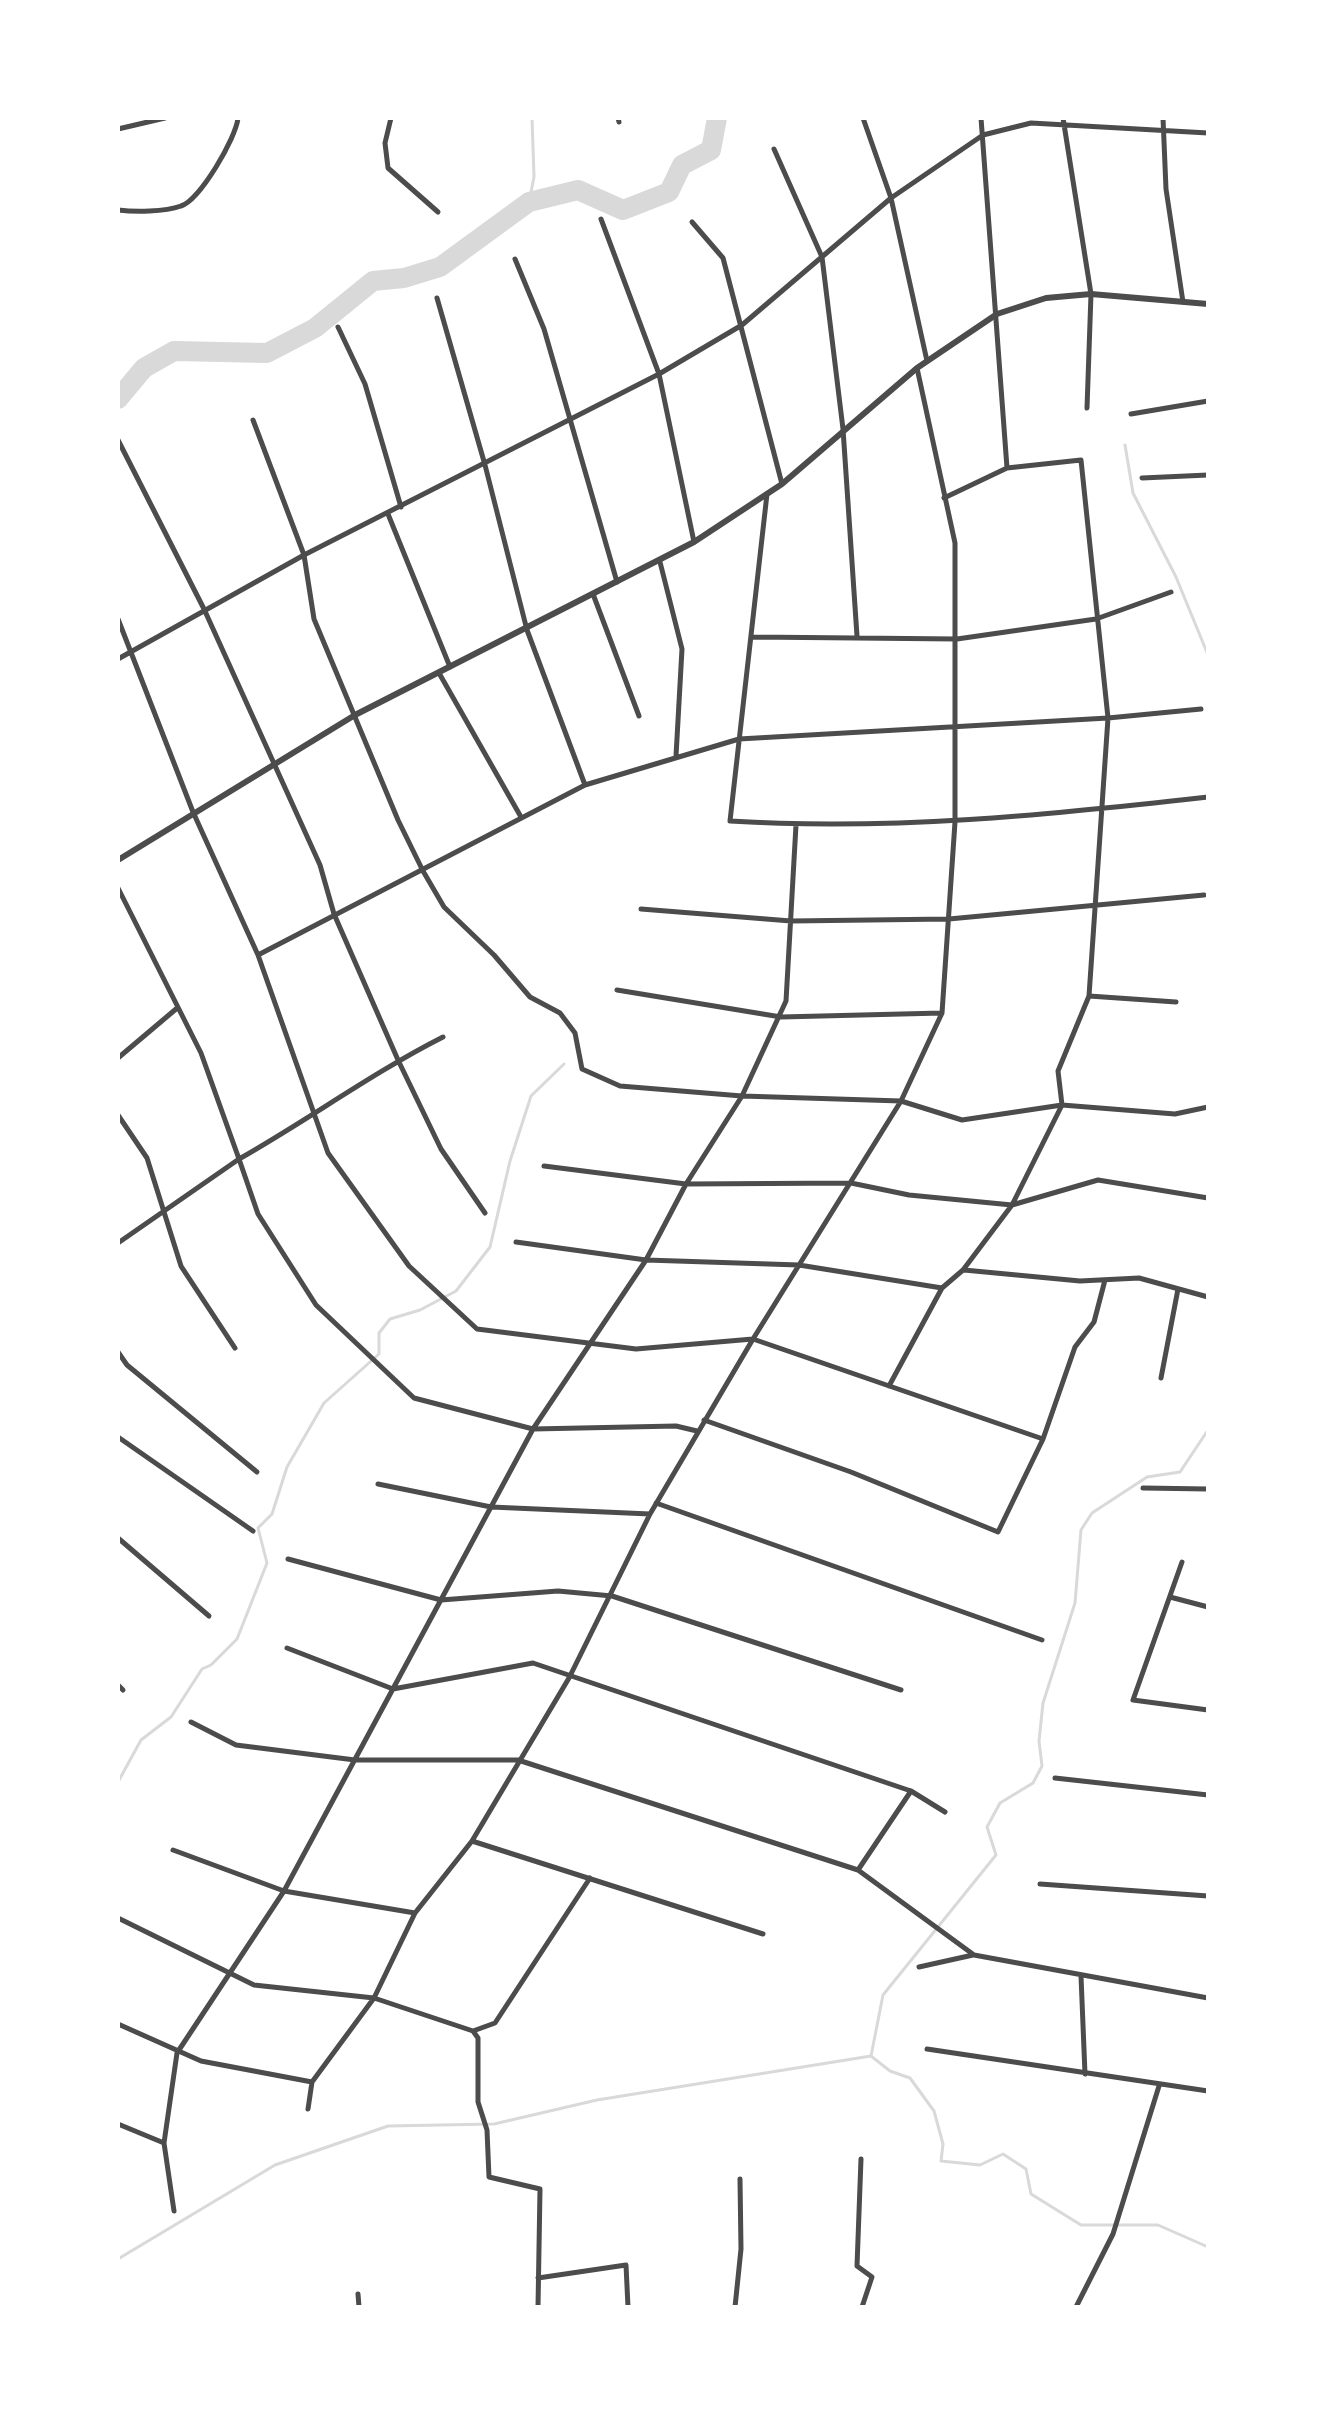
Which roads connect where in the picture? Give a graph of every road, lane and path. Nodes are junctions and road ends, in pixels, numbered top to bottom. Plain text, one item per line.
1 (165, 118) edge
2 (238, 118) edge
3 (391, 118) edge
4 (863, 118) edge
5 (981, 118) edge
6 (1163, 118) edge
7 (1063, 120) edge
8 (118, 129) edge
9 (1164, 129) junction
10 (1208, 133) edge
11 (983, 135) junction
12 (774, 149) dead end
13 (891, 198) junction
14 (118, 210) edge
15 (438, 212) dead end
16 (601, 219) dead end
17 (692, 222) dead end
18 (822, 257) junction
19 (515, 259) dead end
20 (1091, 294) junction
21 (437, 298) dead end
22 (1183, 302) junction
23 (1208, 304) edge
24 (997, 314) junction
25 (742, 325) junction
26 (338, 327) dead end
27 (927, 361) junction
28 (917, 368) junction
29 (659, 374) junction
30 (1208, 401) edge
31 (1087, 408) dead end
32 (1131, 414) dead end
33 (572, 419) junction
34 (253, 420) dead end
35 (843, 429) junction
36 (118, 440) edge
37 (485, 465) junction
38 (1007, 468) junction
39 (1208, 475) edge
40 (1142, 478) dead end
41 (782, 484) junction
42 (767, 494) junction
43 (944, 498) junction
44 (401, 507) junction
45 (388, 514) junction
46 (694, 542) junction
47 (304, 555) junction
48 (660, 562) junction
49 (617, 583) junction
50 (1171, 592) dead end
51 (593, 594) junction
52 (204, 609) junction
53 (118, 619) edge
54 (1096, 619) junction
55 (527, 630) junction
56 (857, 636) junction
57 (753, 637) junction
58 (957, 639) junction
59 (130, 651) junction
60 (118, 659) edge
61 (450, 667) junction
62 (439, 673) junction
63 (1201, 709) dead end
64 (355, 715) junction
65 (639, 716) dead end
66 (1108, 718) junction
67 (954, 727) junction
68 (739, 739) junction
69 (676, 756) junction
70 (271, 764) junction
71 (585, 785) junction
72 (1208, 797) edge
73 (1100, 809) junction
74 (193, 812) junction
75 (521, 817) junction
76 (955, 822) junction
77 (796, 825) junction
78 (118, 860) edge
79 (423, 871) junction
80 (118, 888) edge
81 (1204, 895) dead end
82 (1098, 904) junction
83 (641, 909) dead end
84 (334, 914) junction
85 (949, 919) junction
86 (791, 921) junction
87 (258, 955) junction
88 (617, 990) dead end
89 (1089, 996) junction
90 (1176, 1002) dead end
91 (176, 1009) junction
92 (942, 1013) junction
93 (781, 1017) junction
94 (443, 1037) dead end
95 (118, 1058) edge
96 (398, 1060) junction
97 (742, 1096) junction
98 (901, 1101) junction
99 (1062, 1105) junction
100 (1208, 1107) edge
101 (118, 1115) edge
102 (313, 1117) junction
103 (239, 1159) junction
104 (544, 1166) dead end
105 (851, 1183) junction
106 (686, 1184) junction
107 (1208, 1198) edge
108 (1012, 1205) junction
109 (162, 1213) junction
110 (485, 1213) dead end
111 (516, 1242) dead end
112 (118, 1243) edge
113 (646, 1260) junction
114 (799, 1265) junction
115 (963, 1270) junction
116 (1105, 1280) junction
117 (942, 1288) junction
118 (1178, 1289) junction
119 (1208, 1297) edge
120 (753, 1339) junction
121 (591, 1345) junction
122 (235, 1348) dead end
123 (118, 1352) edge
124 (1161, 1378) dead end
125 (889, 1386) junction
126 (704, 1420) junction
127 (533, 1429) junction
128 (697, 1431) junction
129 (118, 1437) edge
130 (1043, 1439) junction
131 (257, 1472) dead end
132 (378, 1484) dead end
133 (1143, 1488) dead end
134 (1208, 1489) edge
135 (656, 1503) junction
136 (491, 1507) junction
137 (650, 1514) junction
138 (253, 1531) dead end
139 (118, 1538) edge
140 (288, 1559) dead end
141 (1182, 1562) dead end
142 (612, 1596) junction
143 (1170, 1597) junction
144 (441, 1600) junction
145 (1208, 1607) edge
146 (209, 1616) dead end
147 (1042, 1640) dead end
148 (287, 1648) dead end
149 (569, 1678) junction
150 (393, 1689) junction
151 (901, 1690) dead end
152 (1208, 1710) edge
153 (191, 1722) dead end
154 (355, 1760) junction
155 (518, 1760) junction
156 (1055, 1778) dead end
157 (911, 1791) junction
158 (1208, 1795) edge
159 (945, 1812) dead end
160 (472, 1841) junction
161 (173, 1850) dead end
162 (858, 1870) junction
163 (590, 1878) junction
164 (1040, 1884) dead end
165 (284, 1891) junction
166 (1208, 1896) edge
167 (415, 1913) junction
168 (118, 1918) edge
169 (763, 1934) dead end
170 (974, 1955) junction
171 (919, 1967) dead end
172 (229, 1974) junction
173 (1081, 1976) junction
174 (374, 1998) junction
175 (1208, 1998) edge
176 (118, 2024) edge
177 (473, 2031) junction
178 (927, 2049) dead end
179 (177, 2053) junction
180 (1085, 2074) junction
181 (312, 2082) junction
182 (1159, 2086) junction
183 (1208, 2091) edge
184 (308, 2109) dead end
185 (118, 2124) edge
186 (164, 2143) junction
187 (861, 2159) dead end
188 (740, 2179) dead end
189 (174, 2211) dead end
190 (538, 2278) junction
191 (358, 2294) dead end
192 (359, 2307) edge
193 (538, 2307) edge
194 (628, 2307) edge
195 (735, 2307) edge
196 (862, 2307) edge
197 (1076, 2307) edge

1 - 8 street
2 - 14 street
3 - 15 street
4 - 13 street
5 - 11 street
6 - 9 street
7 - 9 street
7 - 11 street
7 - 20 street
9 - 10 street
9 - 22 street
11 - 13 street
11 - 24 street
12 - 18 street
13 - 18 street
13 - 27 street
16 - 29 street
17 - 25 street
18 - 25 street
18 - 35 street
19 - 33 street
20 - 22 street
20 - 24 street
20 - 31 street
21 - 37 street
22 - 23 street
24 - 27 street
24 - 38 street
25 - 29 street
25 - 41 street
26 - 44 street
27 - 28 street
28 - 35 street
28 - 43 street
29 - 33 street
29 - 46 street
30 - 32 street
33 - 37 street
33 - 49 street
34 - 47 street
35 - 41 street
35 - 56 street
36 - 52 street
37 - 44 street
37 - 55 street
38 - 43 street
38 - 54 street
39 - 40 street
41 - 42 street
42 - 46 street
42 - 57 street
43 - 58 street
44 - 45 street
45 - 47 street
45 - 61 street
46 - 48 street
47 - 52 street
47 - 64 street
48 - 49 street
48 - 69 street
49 - 51 street
50 - 54 street
51 - 55 street
51 - 65 street
52 - 59 street
52 - 70 street
53 - 59 street
54 - 58 street
54 - 66 street
55 - 61 street
55 - 71 street
56 - 57 street
56 - 58 street
57 - 68 street
58 - 67 street
59 - 60 street
59 - 74 street
61 - 62 street
62 - 64 street
62 - 75 street
63 - 66 street
64 - 70 street
64 - 79 street
66 - 67 street
66 - 73 street
67 - 68 street
67 - 76 street
68 - 69 street
68 - 77 street
69 - 71 street
70 - 74 street
70 - 84 street
71 - 75 street
72 - 73 street
73 - 76 street
73 - 82 street
74 - 78 street
74 - 87 street
75 - 79 street
76 - 77 street
76 - 85 street
77 - 86 street
79 - 84 street
79 - 97 street
80 - 91 street
81 - 82 street
82 - 85 street
82 - 89 street
83 - 86 street
84 - 87 street
84 - 96 street
85 - 86 street
85 - 92 street
86 - 93 street
87 - 102 street
88 - 93 street
89 - 90 street
89 - 99 street
91 - 95 street
91 - 103 street
92 - 93 street
92 - 98 street
93 - 97 street
94 - 96 street
96 - 102 street
96 - 110 street
97 - 98 street
97 - 106 street
98 - 99 street
98 - 105 street
99 - 100 street
99 - 108 street
101 - 109 street
102 - 103 street
102 - 121 street
103 - 109 street
103 - 127 street
104 - 106 street
105 - 106 street
105 - 108 street
105 - 114 street
106 - 113 street
107 - 108 street
108 - 115 street
109 - 112 street
109 - 122 street
111 - 113 street
113 - 114 street
113 - 121 street
114 - 117 street
114 - 120 street
115 - 116 street
115 - 117 street
116 - 118 street
116 - 130 street
117 - 125 street
118 - 119 street
118 - 124 street
120 - 121 street
120 - 125 street
120 - 126 street
121 - 127 street
123 - 131 street
125 - 130 street
126 - 128 street
126 - 130 street
127 - 128 street
127 - 136 street
128 - 135 street
129 - 138 street
132 - 136 street
133 - 134 street
135 - 137 street
135 - 147 street
136 - 137 street
136 - 144 street
137 - 142 street
139 - 146 street
140 - 144 street
141 - 143 street
142 - 144 street
142 - 149 street
142 - 151 street
143 - 145 street
143 - 152 street
144 - 150 street
148 - 150 street
149 - 150 street
149 - 155 street
149 - 157 street
150 - 154 street
153 - 154 street
154 - 155 street
154 - 165 street
155 - 160 street
155 - 162 street
156 - 158 street
157 - 159 street
157 - 162 street
160 - 163 street
160 - 167 street
161 - 165 street
162 - 170 street
163 - 169 street
163 - 177 street
164 - 166 street
165 - 167 street
165 - 172 street
167 - 174 street
168 - 172 street
170 - 171 street
170 - 173 street
172 - 174 street
172 - 179 street
173 - 175 street
173 - 180 street
174 - 177 street
174 - 181 street
176 - 179 street
177 - 190 street
178 - 180 street
179 - 181 street
179 - 186 street
180 - 182 street
181 - 184 street
182 - 183 street
182 - 197 street
185 - 186 street
186 - 189 street
187 - 196 street
188 - 195 street
190 - 193 street
190 - 194 street
191 - 192 street

